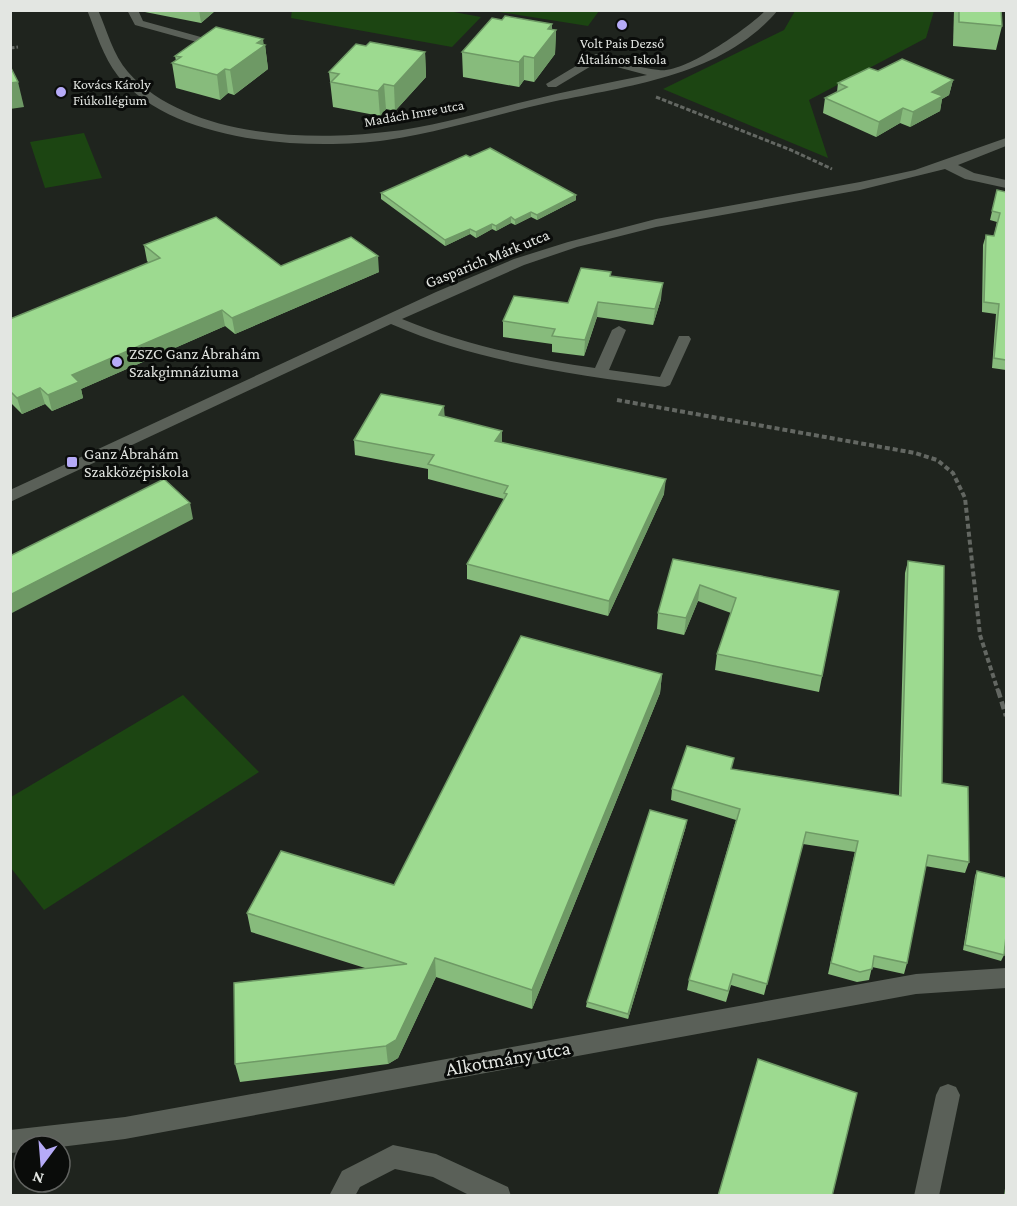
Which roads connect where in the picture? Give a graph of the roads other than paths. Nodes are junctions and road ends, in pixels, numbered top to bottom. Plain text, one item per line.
1 (92, 10) edge
2 (132, 10) edge
3 (773, 10) edge
4 (204, 41) edge
5 (661, 75) junction
6 (552, 84) dead end
7 (1006, 142) edge
8 (949, 166) junction
9 (1006, 184) edge
10 (391, 319) junction
11 (619, 330) dead end
12 (684, 339) dead end
13 (600, 373) junction
14 (10, 497) edge
15 (1006, 978) edge
16 (948, 1095) dead end
17 (10, 1142) edge
18 (341, 1196) edge
19 (499, 1196) edge
20 (926, 1196) edge

1 - 5 street, Madách Imre utca
2 - 4 street
3 - 5 street, Madách Imre utca
5 - 6 street
7 - 8 street, Gasparich Márk utca
8 - 9 street
8 - 10 street, Gasparich Márk utca
10 - 13 street
10 - 14 street, Gasparich Márk utca
11 - 13 street
12 - 13 street
15 - 17 street, Alkotmány utca
16 - 20 street
18 - 19 street

